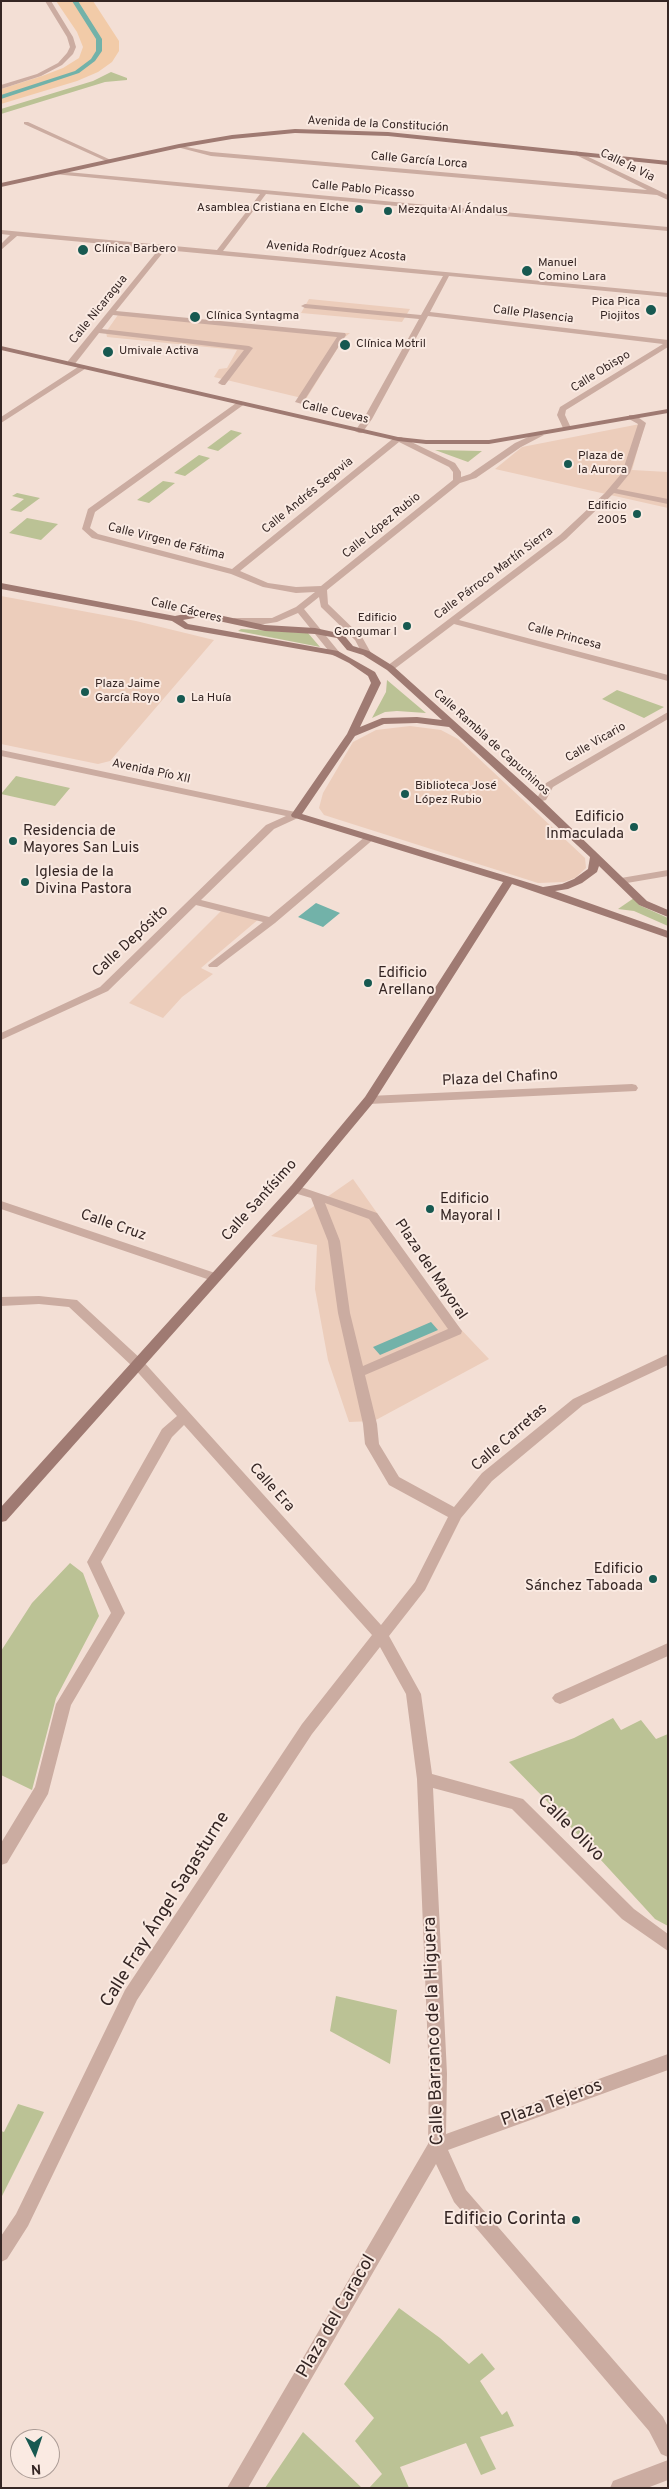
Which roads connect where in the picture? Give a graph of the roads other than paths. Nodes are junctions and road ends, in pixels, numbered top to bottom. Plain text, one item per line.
1 (48, 1) edge
2 (1, 87) edge
3 (26, 122) dead end
4 (179, 146) junction
5 (576, 153) junction
6 (110, 161) junction
7 (668, 163) edge
8 (56, 173) junction
9 (1, 185) edge
10 (264, 193) junction
11 (657, 193) junction
12 (668, 198) edge
13 (668, 228) edge
14 (1, 232) edge
15 (16, 233) junction
16 (164, 247) junction
17 (1, 248) edge
18 (219, 252) junction
19 (447, 274) junction
20 (668, 295) edge
21 (305, 306) dead end
22 (112, 313) junction
23 (425, 316) junction
24 (97, 331) junction
25 (668, 343) edge
26 (1, 348) edge
27 (71, 364) junction
28 (84, 367) junction
29 (222, 383) dead end
30 (299, 402) dead end
31 (242, 404) junction
32 (668, 411) edge
33 (632, 417) junction
34 (1, 421) edge
35 (567, 428) junction
36 (359, 430) junction
37 (540, 435) junction
38 (398, 440) junction
39 (457, 481) junction
40 (610, 492) junction
41 (668, 502) edge
42 (234, 572) junction
43 (1, 586) edge
44 (323, 589) junction
45 (299, 609) junction
46 (175, 619) junction
47 (234, 620) junction
48 (454, 621) junction
49 (315, 631) junction
50 (335, 653) junction
51 (366, 653) junction
52 (390, 668) junction
53 (668, 678) edge
54 (667, 716) edge
55 (452, 724) junction
56 (352, 734) junction
57 (1, 753) edge
58 (542, 798) dead end
59 (296, 815) junction
60 (370, 838) junction
61 (595, 857) junction
62 (668, 873) edge
63 (509, 881) junction
64 (621, 882) junction
65 (542, 890) junction
66 (196, 902) junction
67 (668, 914) edge
68 (271, 921) junction
69 (668, 935) edge
70 (213, 965) dead end
71 (1, 1038) edge
72 (632, 1088) dead end
73 (369, 1100) junction
74 (295, 1188) junction
75 (316, 1195) junction
76 (1, 1205) edge
77 (214, 1277) junction
78 (1, 1302) edge
79 (667, 1361) edge
80 (137, 1363) junction
81 (358, 1373) junction
82 (185, 1416) junction
83 (456, 1515) junction
84 (1, 1517) edge
85 (380, 1635) junction
86 (668, 1649) edge
87 (560, 1698) dead end
88 (424, 1779) junction
89 (1, 1858) edge
90 (668, 1944) edge
91 (668, 2062) edge
92 (437, 2146) junction
93 (1, 2252) edge
94 (668, 2447) edge
95 (668, 2470) edge
96 (237, 2488) edge
97 (620, 2488) edge

1 - 2 street
3 - 6 street
4 - 5 main road, Avenida de la Constitución
4 - 6 main road, Avenida de la Constitución
4 - 11 street, Calle García Lorca
5 - 7 main road, Avenida de la Constitución
5 - 11 street, Calle la Via
6 - 8 main road, Avenida de la Constitución
8 - 9 main road, Avenida de la Constitución
8 - 10 street, Calle Pablo Picasso
10 - 13 street, Calle Pablo Picasso
10 - 18 street
11 - 12 street, Calle la Via
14 - 15 street, Avenida Rodríguez Acosta
15 - 16 street, Avenida Rodríguez Acosta
15 - 17 street
16 - 18 street, Avenida Rodríguez Acosta
16 - 22 street, Calle Nicaragua
18 - 19 street, Avenida Rodríguez Acosta
19 - 20 street, Avenida Rodríguez Acosta
19 - 23 street
21 - 23 street, Calle Plasencia
22 - 24 street, Calle Nicaragua
22 - 30 street
23 - 25 street, Calle Plasencia
23 - 36 street
24 - 27 street, Calle Nicaragua
24 - 29 street
25 - 35 street, Calle Obispo
26 - 27 main road, Calle Cuevas
27 - 28 main road, Calle Cuevas
28 - 31 main road, Calle Cuevas
28 - 34 street
31 - 36 main road, Calle Cuevas
31 - 42 street, Calle Virgen de Fátima
32 - 33 main road, Calle Cuevas
33 - 35 main road, Calle Cuevas
33 - 40 street
35 - 37 main road, Calle Cuevas
36 - 38 main road, Calle Cuevas
37 - 38 main road, Calle Cuevas
37 - 39 street, Calle López Rubio
38 - 39 street
38 - 42 street, Calle Andrés Segovia
39 - 44 street, Calle López Rubio
40 - 41 street
40 - 48 street, Calle Párroco Martín Sierra
42 - 44 street, Calle Virgen de Fátima
43 - 46 main road, Calle Cáceres
44 - 45 street, Calle López Rubio
44 - 51 street
45 - 47 street, Calle López Rubio
45 - 49 street
46 - 47 main road, Calle López Rubio
46 - 50 main road, Calle Cáceres
47 - 49 main road, Calle López Rubio
48 - 52 street, Calle Párroco Martín Sierra
48 - 53 street, Calle Princesa
49 - 50 street
49 - 51 main road, Calle López Rubio
50 - 56 main road, Calle Cáceres
51 - 52 main road, Calle Rambla de Capuchinos
52 - 55 main road, Calle Rambla de Capuchinos
54 - 58 street, Calle Vicario
55 - 56 main road
55 - 61 main road, Calle Rambla de Capuchinos
56 - 59 main road, Calle Cáceres
57 - 59 street, Avenida Pío XII
59 - 60 main road
59 - 66 street, Calle Depósito
60 - 63 main road
60 - 68 street
61 - 64 main road, Calle Rambla de Capuchinos
61 - 65 main road
62 - 64 street
63 - 65 main road
63 - 73 main road, Calle Santísimo
64 - 67 main road, Calle Rambla de Capuchinos
65 - 69 main road
66 - 68 street
66 - 71 street, Calle Depósito
68 - 70 street
72 - 73 street, Plaza del Chafino
73 - 74 main road, Calle Santísimo
74 - 75 street, Plaza del Mayoral
74 - 77 main road, Calle Santísimo
75 - 81 street
75 - 81 street, Plaza del Mayoral
76 - 77 street, Calle Cruz
77 - 80 main road, Calle Santísimo
78 - 80 street, Calle Era
79 - 83 street, Calle Carretas
80 - 82 street, Calle Era
80 - 84 main road, Calle Santísimo
81 - 83 street
82 - 85 street, Calle Era
82 - 89 street
83 - 85 street, Calle Carretas
85 - 88 street, Calle Barranco de la Higuera
85 - 93 street, Calle Fray Ángel Sagasturne
86 - 87 street
88 - 90 street, Calle Olivo
88 - 92 street, Calle Barranco de la Higuera
91 - 92 street, Plaza Tejeros
92 - 94 street, Calle Barranco de la Higuera
92 - 96 street, Plaza del Caracol
95 - 97 street

